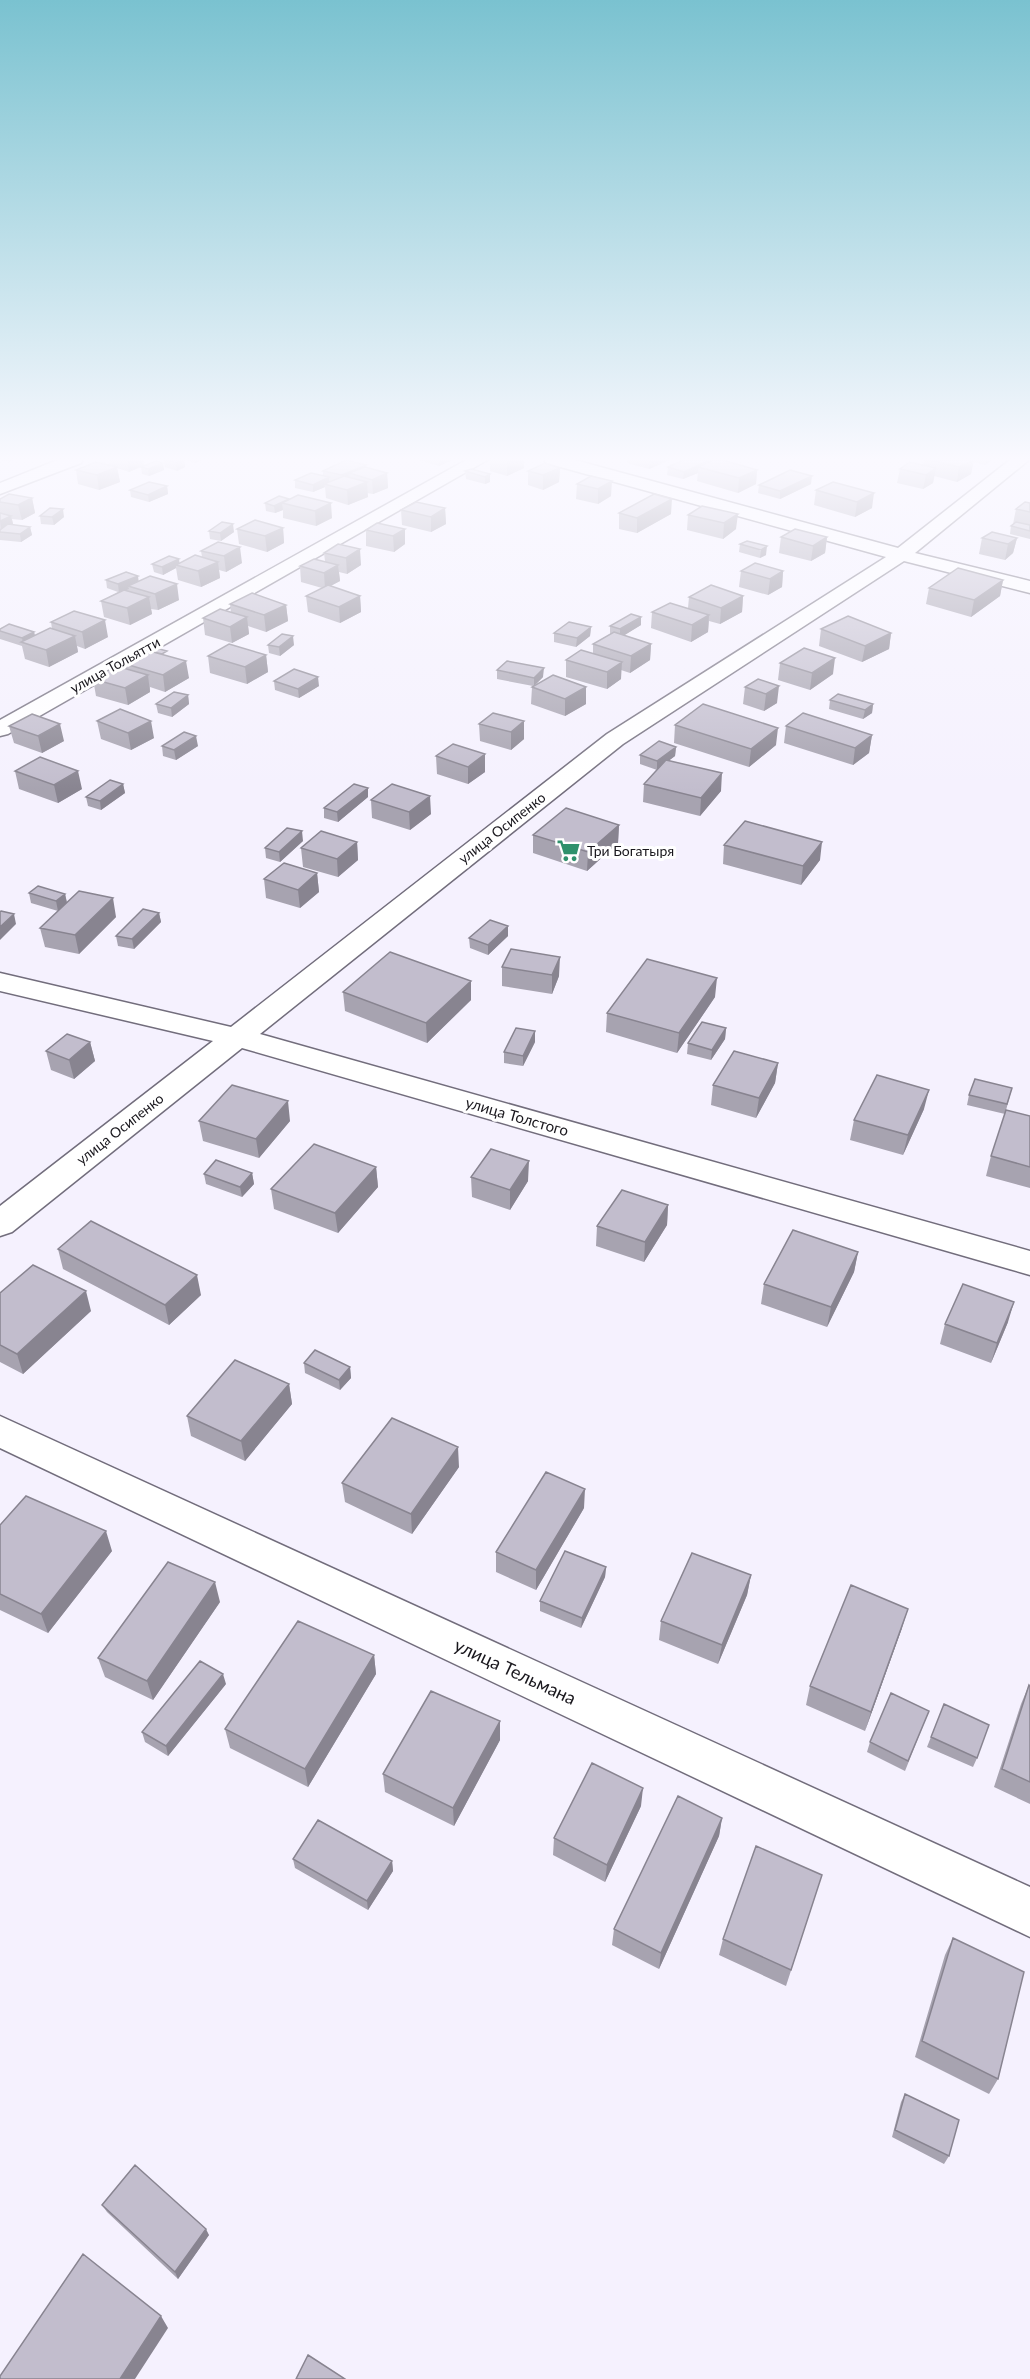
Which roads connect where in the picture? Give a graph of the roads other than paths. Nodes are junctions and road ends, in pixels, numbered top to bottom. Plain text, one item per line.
1 (283, 570) edge
2 (878, 570) edge
3 (962, 570) edge
4 (1030, 587) edge
5 (0, 729) edge
6 (0, 982) edge
7 (236, 1037) junction
8 (0, 1224) edge
9 (1030, 1263) edge
10 (0, 1431) edge
11 (1030, 1912) edge

1 - 5 street, улица Тольятти
2 - 7 street, улица Осипенко
3 - 4 street
6 - 7 street, улица Толстого
7 - 8 street, улица Осипенко
7 - 9 street, улица Толстого
10 - 11 street, улица Тельмана

